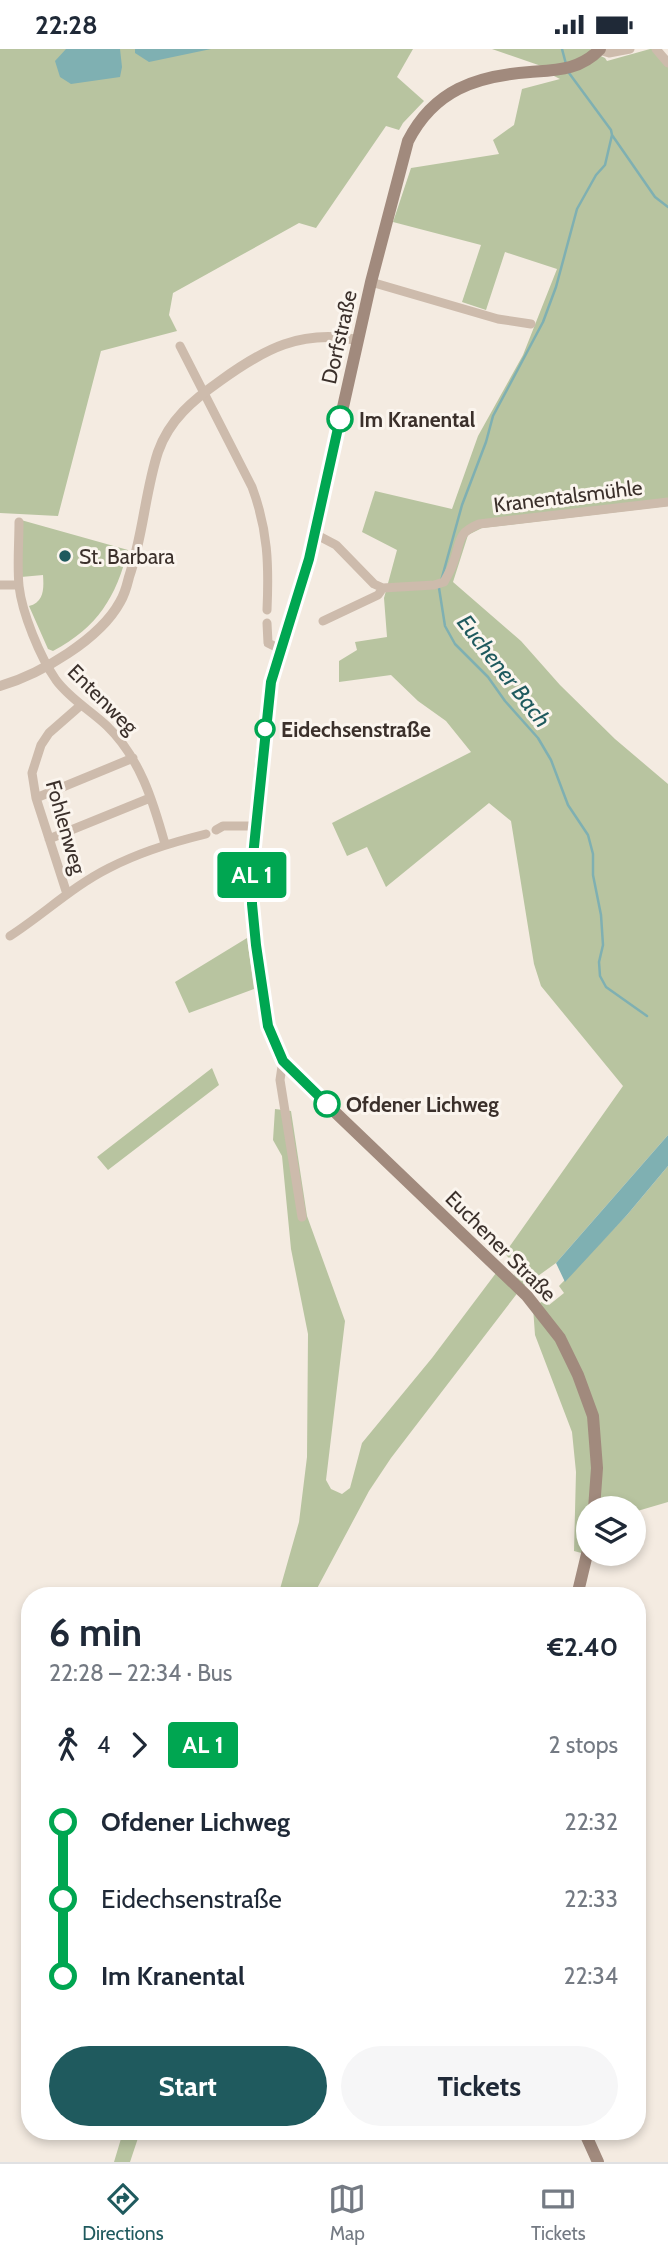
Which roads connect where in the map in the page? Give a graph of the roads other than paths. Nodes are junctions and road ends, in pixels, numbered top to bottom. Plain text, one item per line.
1 (599, 49) edge
2 (630, 49) edge
3 (656, 49) edge
4 (668, 64) edge
5 (371, 282) junction
6 (531, 324) dead end
7 (358, 340) junction
8 (180, 346) dead end
9 (204, 392) junction
10 (668, 502) edge
11 (19, 522) dead end
12 (314, 534) junction
13 (0, 585) edge
14 (19, 585) junction
15 (383, 588) junction
16 (267, 610) dead end
17 (323, 621) dead end
18 (267, 623) dead end
19 (280, 649) junction
20 (47, 666) junction
21 (0, 685) edge
22 (81, 705) junction
23 (133, 758) junction
24 (36, 798) junction
25 (150, 798) junction
26 (255, 826) junction
27 (216, 830) dead end
28 (206, 834) dead end
29 (49, 839) junction
30 (165, 844) junction
31 (67, 894) junction
32 (10, 936) dead end
33 (283, 1061) junction
34 (313, 1091) joint
35 (302, 1217) dead end
36 (595, 1496) edge
37 (584, 1566) edge
38 (579, 1587) edge
39 (588, 2140) edge
40 (598, 2162) edge

1 - 2 street
1 - 5 main road, Dorfstraße
3 - 4 street
5 - 6 street
5 - 7 main road, Dorfstraße
7 - 9 street
7 - 12 main road, Dorfstraße
8 - 9 street
9 - 16 street
9 - 20 street
10 - 15 street, Kranentalsmühle
11 - 14 street, Entenweg
12 - 15 street
12 - 19 main road, Dorfstraße
13 - 14 street
14 - 20 street, Entenweg
15 - 17 street, Kranentalsmühle
18 - 19 street
19 - 26 main road, Dorfstraße
20 - 21 street
20 - 22 street, Entenweg
22 - 23 street, Entenweg
22 - 24 street, Fohlenweg
23 - 24 street, Entenweg
23 - 25 street, Entenweg
24 - 29 street, Fohlenweg
25 - 29 street
25 - 30 street, Entenweg
26 - 27 street
26 - 33 main road, Dorfstraße
28 - 30 street
29 - 31 street, Fohlenweg
30 - 31 street
31 - 32 street
33 - 34 main road, Dorfstraße
33 - 35 street, Dorfstraße
34 - 36 main road, Euchener Straße
37 - 38 main road
39 - 40 main road

